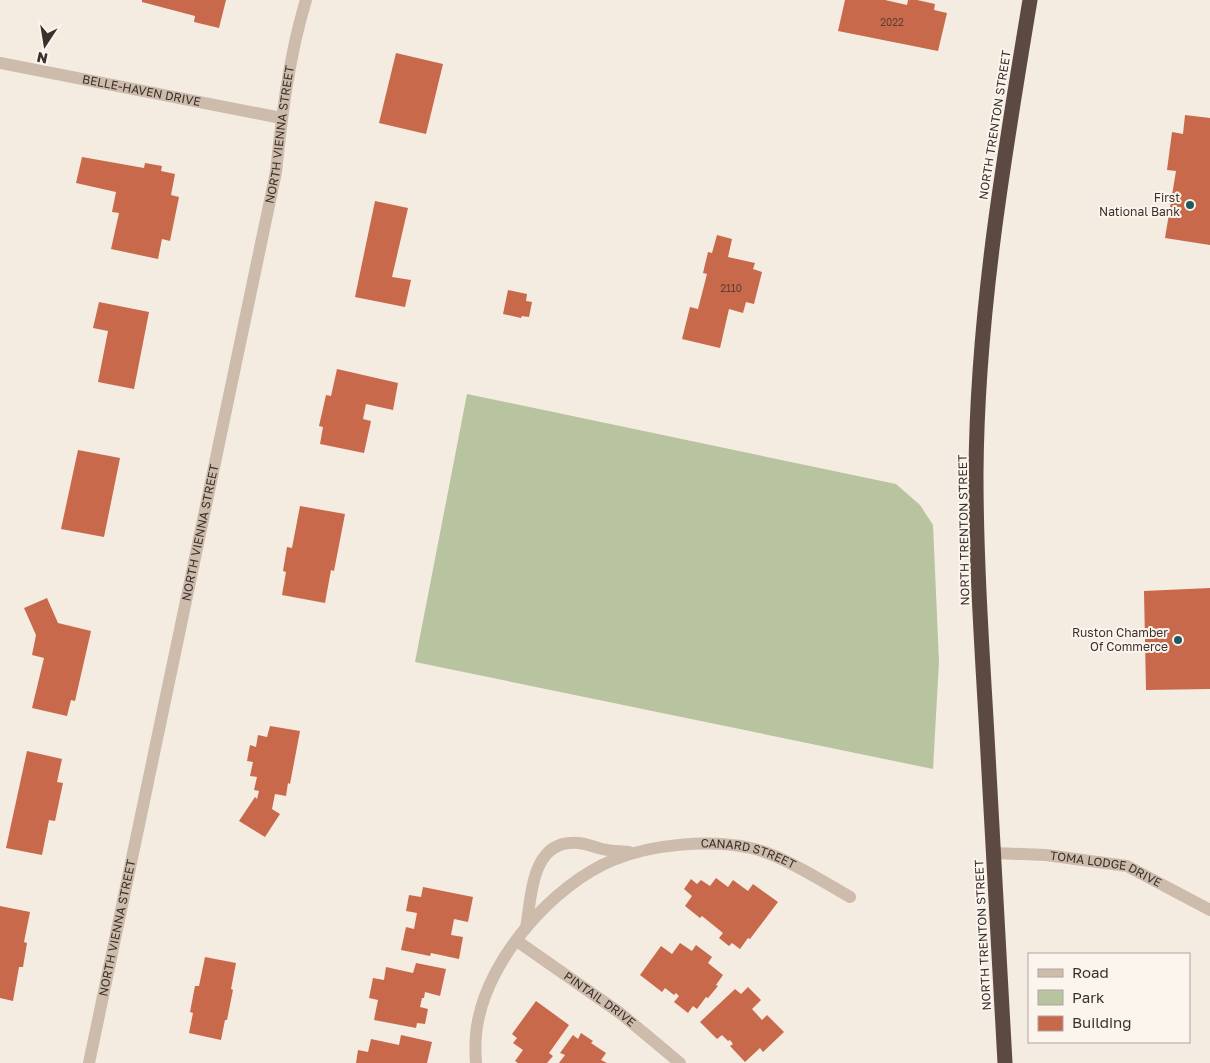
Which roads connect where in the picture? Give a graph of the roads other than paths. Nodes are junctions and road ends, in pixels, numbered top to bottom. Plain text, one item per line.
1 (306, 0) edge
2 (1030, 0) edge
3 (0, 63) edge
4 (281, 118) junction
5 (637, 852) junction
6 (994, 853) junction
7 (850, 897) dead end
8 (1210, 910) edge
9 (526, 928) junction
10 (517, 941) junction
11 (89, 1063) edge
12 (476, 1063) edge
13 (680, 1063) edge
14 (1005, 1063) edge

1 - 4 street, NORTH VIENNA STREET
2 - 6 highway, NORTH TRENTON STREET
3 - 4 street, BELLE-HAVEN DRIVE
4 - 11 street, NORTH VIENNA STREET
5 - 7 street, CANARD STREET
5 - 9 street, CANARD STREET
5 - 9 street, CANARD STREET
6 - 8 street, TOMA LODGE DRIVE
6 - 14 highway, NORTH TRENTON STREET
9 - 10 street, CANARD STREET
10 - 12 street, CANARD STREET
10 - 13 street, PINTAIL DRIVE

